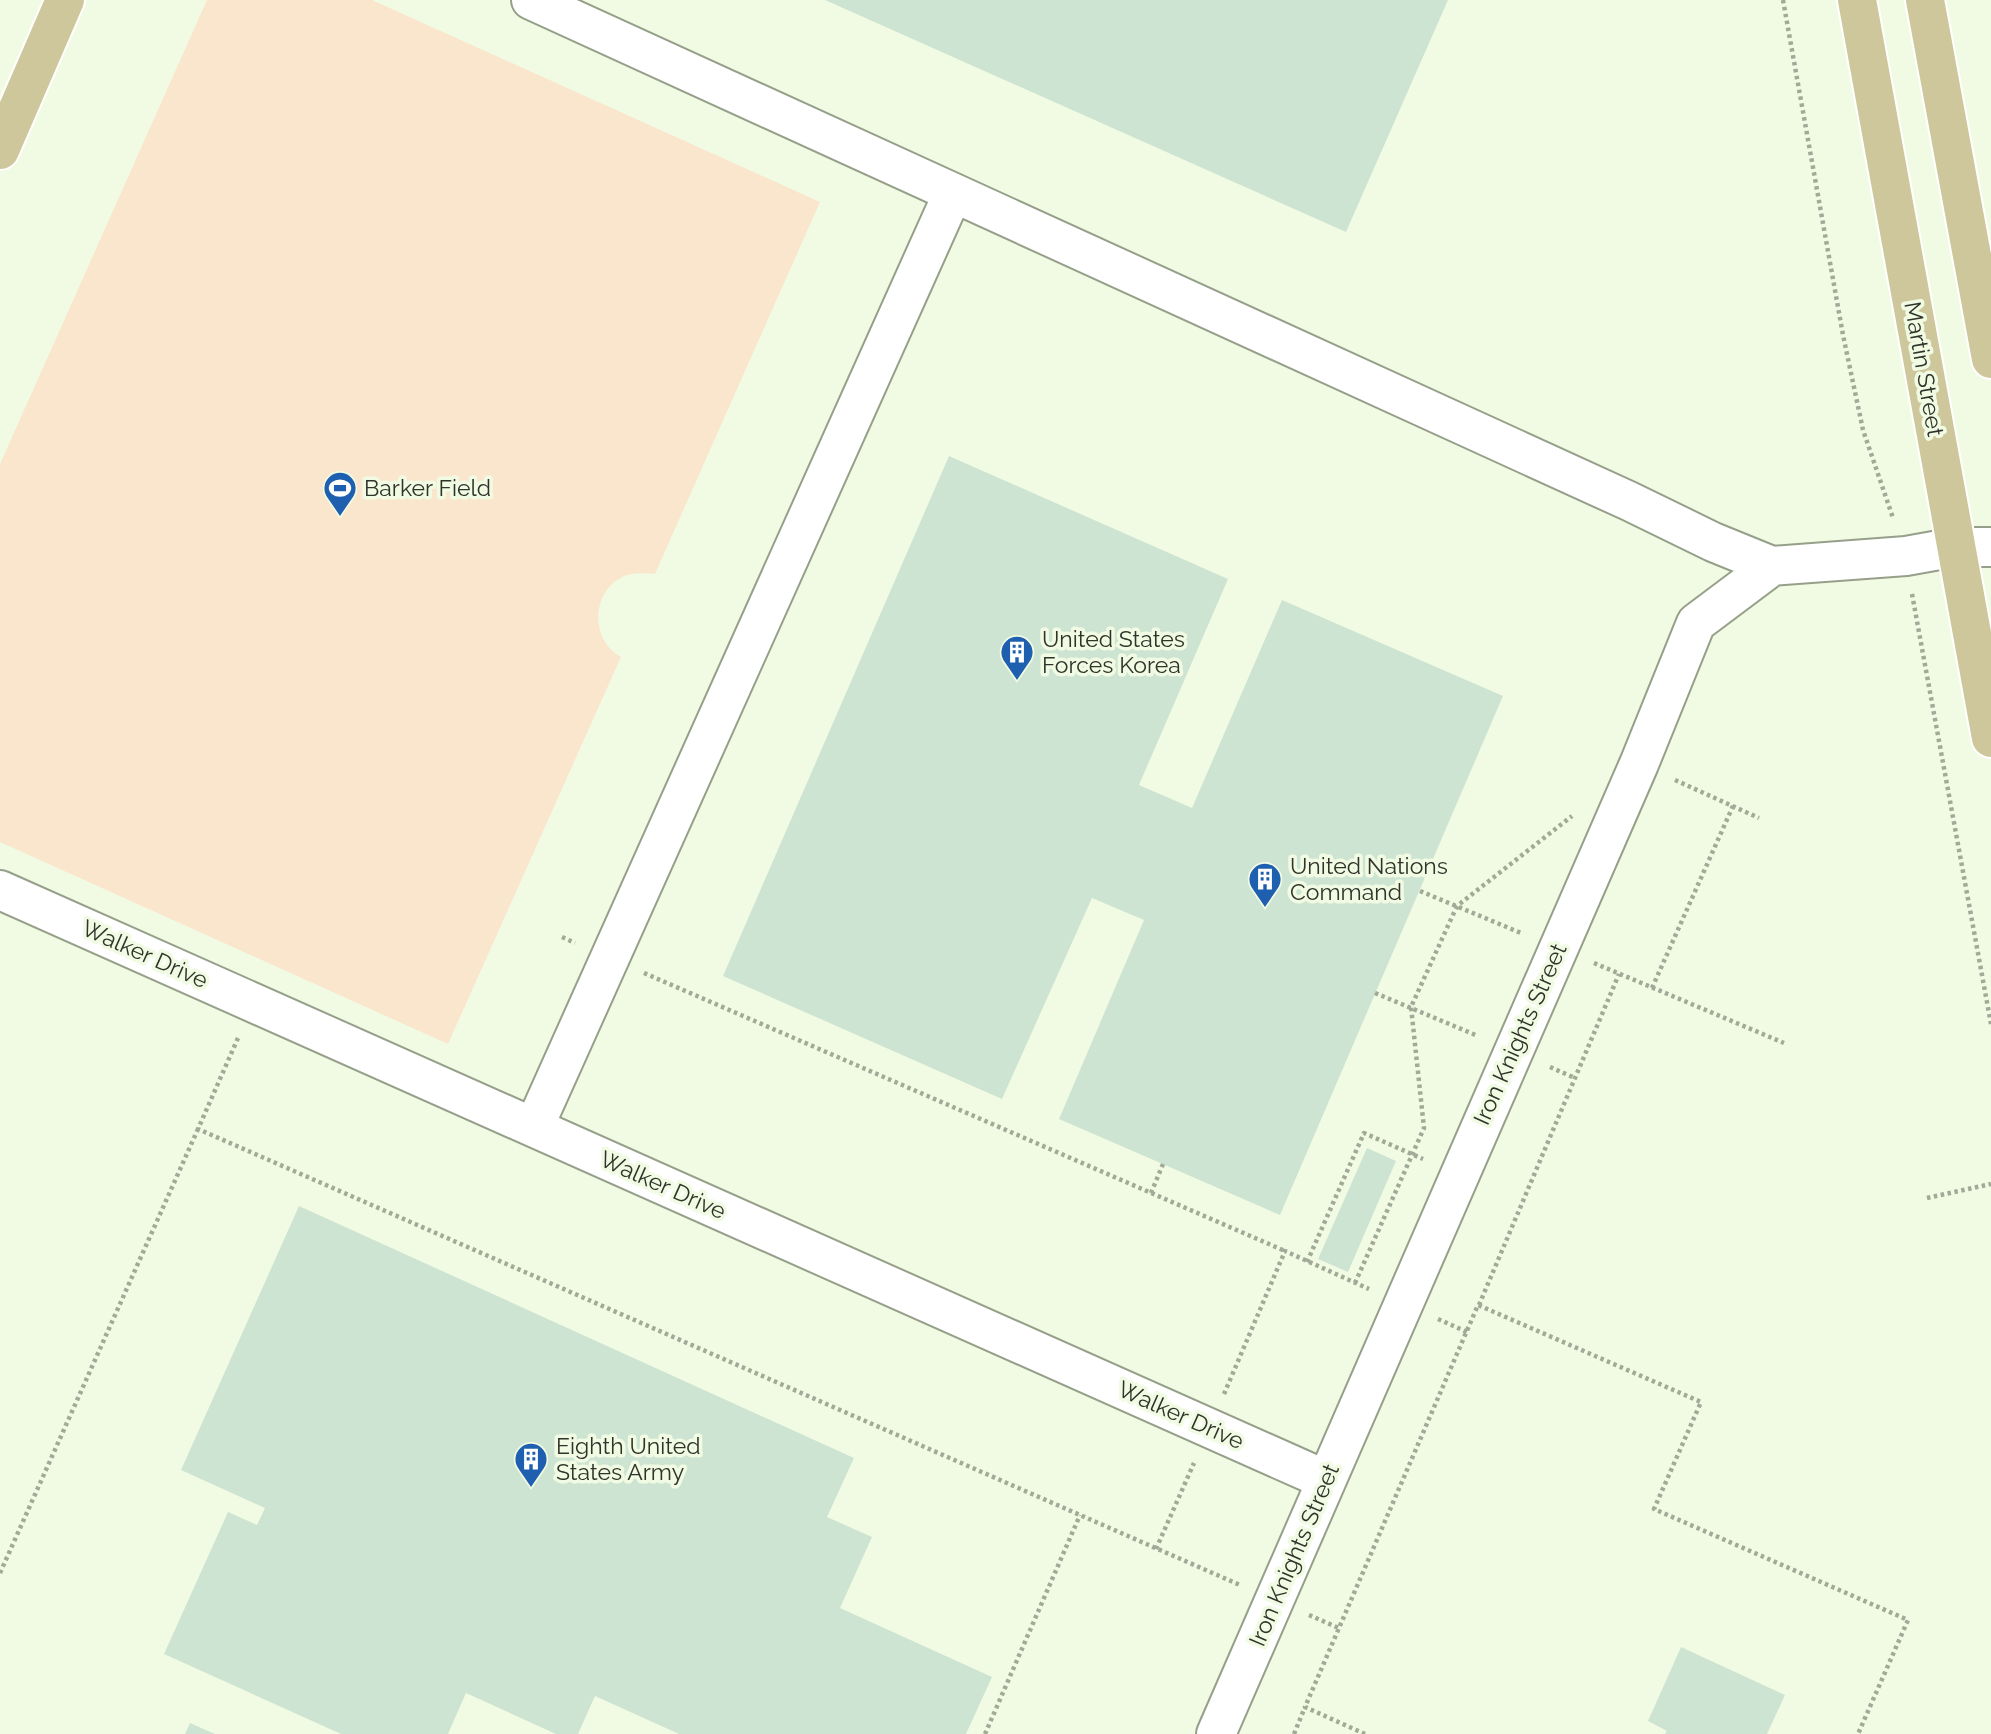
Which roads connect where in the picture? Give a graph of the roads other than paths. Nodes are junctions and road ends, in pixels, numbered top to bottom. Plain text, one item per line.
1 (65, 0) edge
2 (531, 0) edge
3 (1857, 0) edge
4 (1925, 0) edge
5 (0, 150) edge
6 (953, 193) junction
7 (1991, 359) edge
8 (1974, 547) edge
9 (1772, 566) junction
10 (1991, 738) edge
11 (0, 890) edge
12 (534, 1128) junction
13 (1326, 1480) junction
14 (1216, 1734) edge

1 - 5 main road
2 - 6 street
3 - 8 main road, Martin Street
4 - 7 main road
6 - 9 street
6 - 12 street
8 - 9 street
8 - 10 main road, Martin Street
9 - 13 street, Iron Knights Street
11 - 12 street, Walker Drive
12 - 13 street, Walker Drive
13 - 14 street, Iron Knights Street

